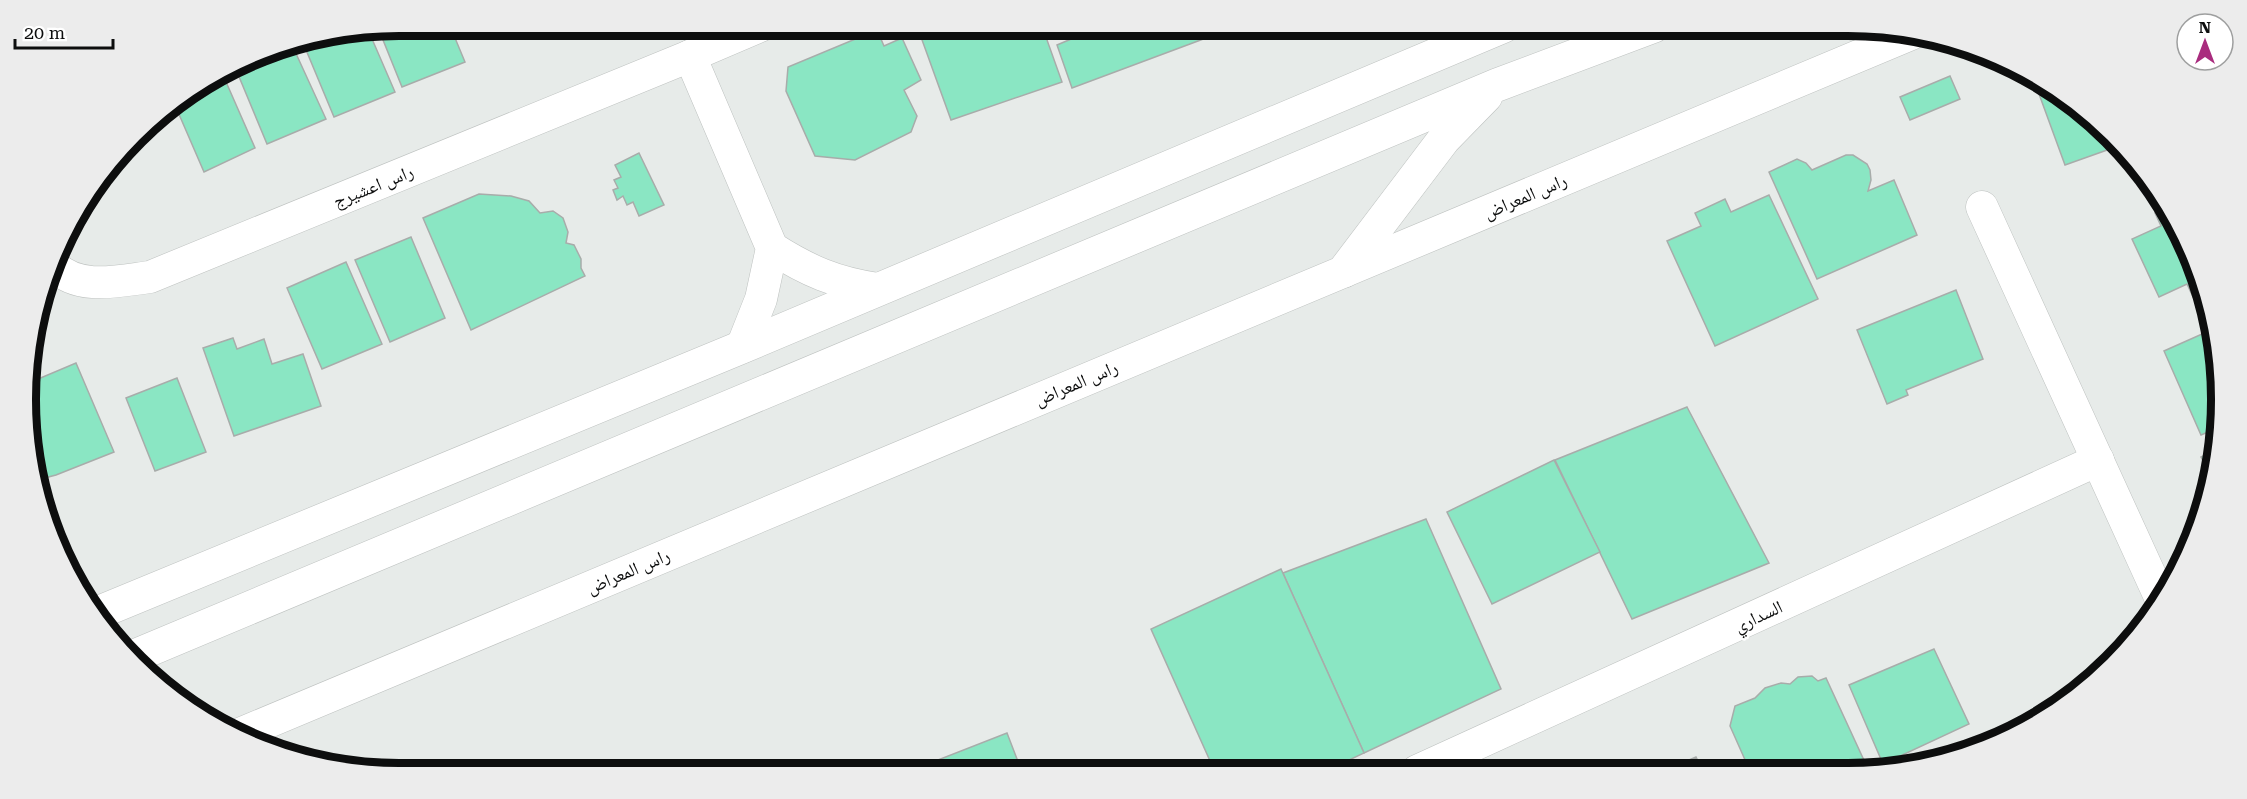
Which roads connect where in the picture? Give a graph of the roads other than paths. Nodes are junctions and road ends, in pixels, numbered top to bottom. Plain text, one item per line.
1 (737, 36) edge
2 (1480, 36) edge
3 (1627, 36) edge
4 (1898, 40) edge
5 (690, 56) junction
6 (1497, 85) junction
7 (1982, 207) dead end
8 (772, 248) junction
9 (60, 270) edge
10 (1344, 272) junction
11 (878, 289) junction
12 (742, 347) junction
13 (2098, 460) junction
14 (2157, 590) edge
15 (104, 610) edge
16 (139, 654) edge
17 (249, 730) edge
18 (1435, 763) edge

1 - 5 street, راس اعشيرج
2 - 11 street
3 - 6 street
4 - 10 street, راس المعراض
5 - 8 street
5 - 9 street, راس اعشيرج
6 - 10 street
6 - 16 street
7 - 13 street
8 - 11 street
8 - 12 street
10 - 17 street, راس المعراض
11 - 12 street
12 - 15 street
13 - 14 street
13 - 18 street, السداري

